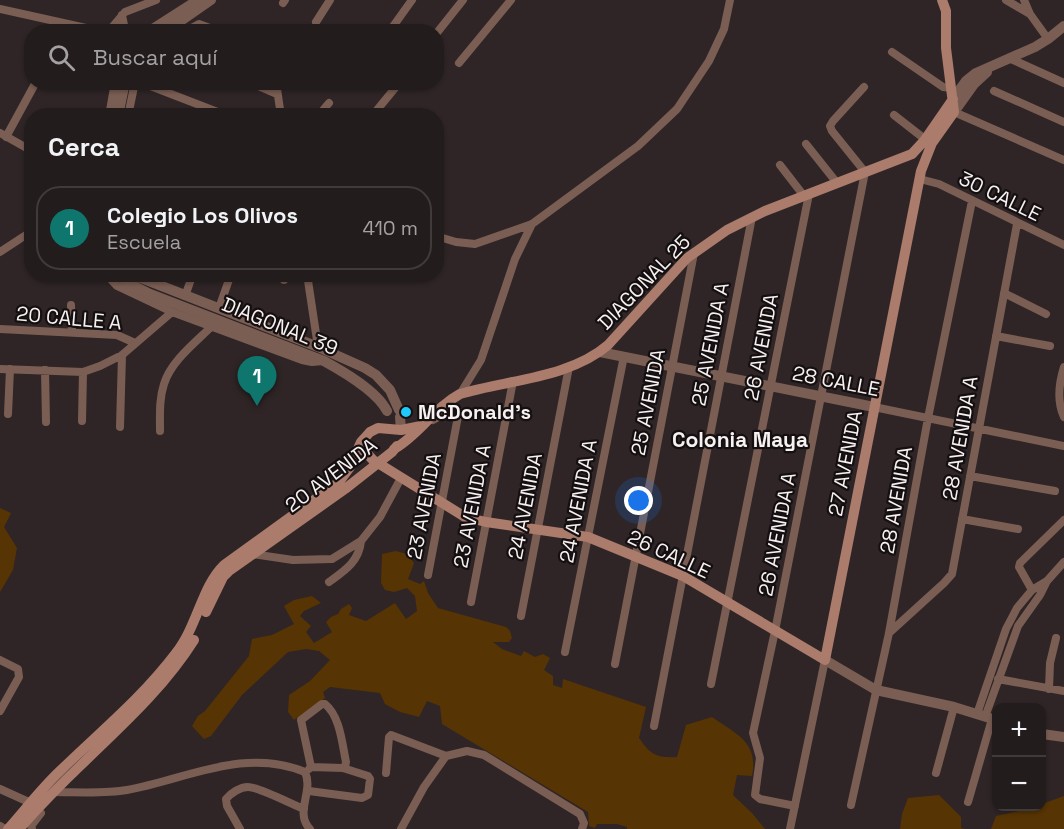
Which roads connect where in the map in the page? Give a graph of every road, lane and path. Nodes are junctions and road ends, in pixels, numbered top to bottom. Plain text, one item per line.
1 (156, 0) edge
2 (198, 0) edge
3 (212, 0) edge
4 (330, 0) edge
5 (412, 0) edge
6 (463, 0) edge
7 (511, 0) edge
8 (730, 0) edge
9 (942, 0) edge
10 (1006, 0) edge
11 (1024, 0) edge
12 (0, 9) edge
13 (1030, 14) junction
14 (122, 15) junction
15 (316, 22) dead end
16 (69, 24) edge
17 (114, 24) edge
18 (124, 24) edge
19 (160, 24) edge
20 (177, 24) edge
21 (395, 24) edge
22 (444, 24) edge
23 (1064, 26) edge
24 (1048, 39) junction
25 (892, 52) dead end
26 (1011, 59) junction
27 (459, 63) dead end
28 (997, 64) junction
29 (1064, 83) edge
30 (864, 87) dead end
31 (31, 90) edge
32 (115, 90) edge
33 (123, 90) edge
34 (133, 90) edge
35 (161, 90) edge
36 (268, 90) edge
37 (277, 90) edge
38 (393, 90) edge
39 (994, 91) dead end
40 (277, 94) junction
41 (952, 94) junction
42 (329, 102) dead end
43 (111, 108) edge
44 (120, 108) edge
45 (130, 108) edge
46 (207, 108) edge
47 (280, 108) edge
48 (324, 108) edge
49 (379, 108) edge
50 (954, 112) junction
51 (894, 115) dead end
52 (1064, 122) edge
53 (3, 135) edge
54 (926, 140) junction
55 (806, 144) dead end
56 (24, 147) edge
57 (921, 154) junction
58 (1064, 160) edge
59 (780, 165) dead end
60 (865, 172) junction
61 (920, 179) junction
62 (837, 183) junction
63 (807, 195) junction
64 (972, 201) junction
65 (752, 217) junction
66 (532, 224) junction
67 (1017, 224) junction
68 (24, 237) edge
69 (444, 238) edge
70 (1064, 245) edge
71 (0, 252) edge
72 (694, 252) junction
73 (113, 282) edge
74 (126, 282) edge
75 (155, 282) edge
76 (190, 282) edge
77 (228, 282) edge
78 (308, 282) edge
79 (1004, 293) junction
80 (185, 296) junction
81 (71, 305) dead end
82 (219, 308) junction
83 (172, 312) junction
84 (1046, 314) dead end
85 (212, 326) junction
86 (315, 326) junction
87 (0, 329) edge
88 (72, 332) junction
89 (996, 336) junction
90 (301, 340) junction
91 (135, 343) junction
92 (318, 346) junction
93 (1050, 346) dead end
94 (600, 352) junction
95 (122, 355) junction
96 (624, 356) junction
97 (324, 361) junction
98 (672, 366) junction
99 (569, 367) junction
100 (1064, 367) edge
101 (365, 368) junction
102 (0, 369) edge
103 (10, 369) junction
104 (45, 370) junction
105 (83, 372) junction
106 (720, 376) junction
107 (356, 381) junction
108 (513, 381) junction
109 (383, 383) junction
110 (770, 386) junction
111 (371, 393) junction
112 (460, 394) junction
113 (820, 396) junction
114 (874, 407) junction
115 (8, 414) dead end
116 (393, 414) junction
117 (1064, 417) edge
118 (928, 418) junction
119 (82, 421) dead end
120 (46, 422) dead end
121 (421, 426) junction
122 (120, 427) dead end
123 (378, 428) junction
124 (978, 428) junction
125 (401, 430) junction
126 (160, 431) dead end
127 (360, 446) junction
128 (1064, 446) edge
129 (394, 449) junction
130 (379, 463) junction
131 (970, 476) junction
132 (401, 478) junction
133 (1055, 491) dead end
134 (441, 503) junction
135 (962, 519) junction
136 (1064, 520) edge
137 (486, 522) junction
138 (538, 530) junction
139 (1018, 530) dead end
140 (588, 537) junction
141 (361, 541) junction
142 (252, 554) junction
143 (635, 558) junction
144 (1064, 562) edge
145 (428, 575) dead end
146 (683, 576) junction
147 (1047, 581) junction
148 (329, 582) dead end
149 (1032, 590) junction
150 (471, 602) dead end
151 (727, 603) junction
152 (521, 616) dead end
153 (775, 631) junction
154 (889, 633) junction
155 (1056, 638) dead end
156 (565, 651) dead end
157 (0, 660) edge
158 (825, 660) junction
159 (615, 664) dead end
160 (998, 679) junction
161 (711, 684) dead end
162 (1049, 689) junction
163 (876, 690) junction
164 (1064, 691) edge
165 (954, 707) junction
166 (0, 711) edge
167 (988, 718) edge
168 (654, 726) dead end
169 (1046, 735) edge
170 (1064, 737) edge
171 (446, 756) junction
172 (343, 768) junction
173 (308, 769) junction
174 (387, 773) dead end
175 (936, 773) dead end
176 (0, 789) edge
177 (309, 790) junction
178 (53, 792) junction
179 (968, 802) dead end
180 (34, 806) junction
181 (795, 806) junction
182 (851, 806) dead end
183 (303, 809) junction
184 (0, 826) edge
185 (7, 829) edge
186 (20, 829) edge
187 (32, 829) edge
188 (240, 829) edge
189 (310, 829) edge
190 (401, 829) edge
191 (582, 829) edge
192 (790, 829) edge

1 - 14 street
2 - 19 street
3 - 20 street
4 - 15 street
5 - 21 street
6 - 22 street
7 - 27 street
8 - 66 street
9 - 41 main road
10 - 13 street
11 - 13 street
12 - 16 street
13 - 24 street
14 - 17 street
14 - 18 street
23 - 24 street, DIAGONAL 25
24 - 26 street, DIAGONAL 25
25 - 41 street
26 - 28 street, DIAGONAL 25
26 - 29 street
28 - 41 street, DIAGONAL 25
28 - 50 street, DIAGONAL 25
30 - 60 street
31 - 53 street
32 - 43 street
33 - 44 street
34 - 45 street
35 - 46 street
36 - 40 street
37 - 40 street
38 - 49 street
39 - 52 street
40 - 47 street
41 - 50 main road
41 - 54 main road, DIAGONAL 25
42 - 48 street
50 - 57 main road, 27 AVENIDA
50 - 58 street
51 - 54 street
53 - 56 street
54 - 57 main road, DIAGONAL 25
55 - 62 street
57 - 60 main road, DIAGONAL 25
57 - 61 main road, 27 AVENIDA
59 - 63 street
60 - 62 main road, DIAGONAL 25
60 - 113 street, 26 AVENIDA A
61 - 64 street, 30 CALLE
61 - 114 main road, 27 AVENIDA
62 - 63 main road, DIAGONAL 25
63 - 65 main road, DIAGONAL 25
63 - 110 street, 26 AVENIDA
64 - 67 street, 30 CALLE
64 - 118 street, 28 AVENIDA
65 - 72 main road, DIAGONAL 25
65 - 106 street, 25 AVENIDA A
66 - 69 street
66 - 112 street
67 - 70 street, 30 CALLE
67 - 79 street, 28 AVENIDA A
68 - 71 street
72 - 94 main road, DIAGONAL 25
72 - 98 street, 25 AVENIDA
73 - 83 street
74 - 97 street, DIAGONAL 39
75 - 80 street, DIAGONAL 39
76 - 80 street
77 - 82 street
78 - 86 street
79 - 84 street
79 - 89 street, 28 AVENIDA A
80 - 82 street, DIAGONAL 39
81 - 88 street
82 - 90 street, DIAGONAL 39
83 - 85 street
83 - 91 street
85 - 97 street
85 - 126 street
86 - 90 street
86 - 92 street
87 - 88 street, 20 CALLE A
88 - 91 street, 20 CALLE A
89 - 93 street
89 - 124 street, 28 AVENIDA A
90 - 92 street, DIAGONAL 39
91 - 95 street
92 - 101 street, DIAGONAL 39
94 - 96 street, 28 CALLE
94 - 99 main road, DIAGONAL 25
95 - 105 street
95 - 122 street
96 - 98 street, 28 CALLE
96 - 140 street, 24 AVENIDA A
97 - 107 street, DIAGONAL 39
98 - 106 street, 28 CALLE
98 - 143 street, 25 AVENIDA
99 - 108 main road, DIAGONAL 25
99 - 138 street, 24 AVENIDA
100 - 117 street
101 - 107 street
101 - 109 street, DIAGONAL 39
102 - 103 street
103 - 104 street
103 - 115 street
104 - 105 street
104 - 120 street
105 - 119 street
106 - 110 street, 28 CALLE
106 - 146 street, 25 AVENIDA A
107 - 111 street, DIAGONAL 39
108 - 112 main road, DIAGONAL 25
108 - 137 street, 23 AVENIDA A
109 - 111 street
109 - 116 street, DIAGONAL 39
110 - 113 street, 28 CALLE
110 - 151 street, 26 AVENIDA
111 - 116 street, DIAGONAL 39
112 - 121 main road, DIAGONAL 25
113 - 114 street, 28 CALLE
113 - 153 street, 26 AVENIDA A
114 - 118 street, 28 CALLE
114 - 158 main road, 27 AVENIDA
116 - 123 street
116 - 125 street
118 - 124 street, 28 CALLE
118 - 154 street, 28 AVENIDA
121 - 125 main road
121 - 129 main road, DIAGONAL 25
121 - 134 street, 23 AVENIDA
123 - 125 main road, 20 AVENIDA
123 - 127 main road, 20 AVENIDA
124 - 128 street, 28 CALLE
124 - 131 street, 28 AVENIDA A
125 - 129 main road, 20 AVENIDA
127 - 130 main road, 26 CALLE
127 - 180 main road, 20 AVENIDA
129 - 130 main road, 20 AVENIDA
130 - 132 main road, 26 CALLE
130 - 142 main road, 20 AVENIDA
131 - 133 street
131 - 135 street, 28 AVENIDA A
132 - 134 main road, 26 CALLE
132 - 141 street
134 - 137 main road, 26 CALLE
134 - 145 street, 23 AVENIDA
135 - 139 street
135 - 154 street, 28 AVENIDA A
136 - 149 street
137 - 138 main road, 26 CALLE
137 - 150 street, 23 AVENIDA A
138 - 140 main road, 26 CALLE
138 - 152 street, 24 AVENIDA
140 - 143 main road, 26 CALLE
140 - 156 street, 24 AVENIDA A
141 - 142 street
141 - 148 street
142 - 178 main road, 20 AVENIDA
143 - 146 main road, 26 CALLE
143 - 159 street, 25 AVENIDA
144 - 147 street
146 - 151 main road, 26 CALLE
146 - 168 street, 25 AVENIDA A
147 - 149 street
147 - 160 street
149 - 167 street
151 - 153 main road, 26 CALLE
151 - 161 street, 26 AVENIDA
153 - 158 main road, 26 CALLE
153 - 181 street, 26 AVENIDA A
154 - 163 street, 28 AVENIDA
155 - 162 street
157 - 166 street
158 - 163 street, 26 CALLE
158 - 181 street, 27 AVENIDA
160 - 162 street
160 - 167 street
162 - 164 street
163 - 165 street, 26 CALLE
163 - 182 street, 28 AVENIDA
165 - 167 street, 26 CALLE
165 - 175 street
167 - 179 street
169 - 170 street
171 - 174 street
171 - 190 street
171 - 191 street
172 - 173 street
172 - 173 street
172 - 177 street
173 - 177 street
173 - 178 street
176 - 180 street
177 - 183 street
178 - 180 main road, 20 AVENIDA
180 - 185 main road, 20 AVENIDA
180 - 186 main road, 20 AVENIDA
180 - 187 street, 20 AVENIDA
181 - 192 street, 27 AVENIDA
183 - 188 street
183 - 189 street
184 - 185 street

